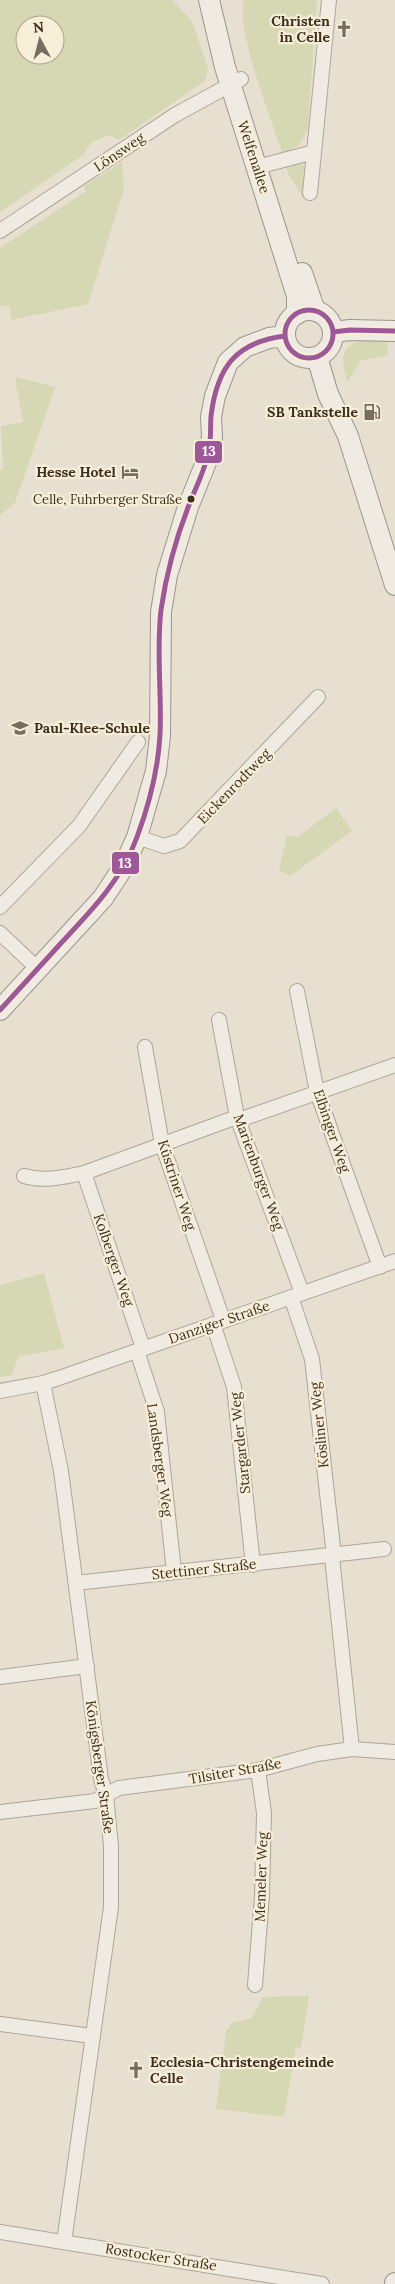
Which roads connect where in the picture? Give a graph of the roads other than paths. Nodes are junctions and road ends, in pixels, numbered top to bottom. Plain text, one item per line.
1 (209, 0) edge
2 (222, 0) edge
3 (329, 0) edge
4 (236, 82) junction
5 (314, 152) junction
6 (262, 166) junction
7 (310, 193) dead end
8 (0, 231) edge
9 (306, 313) junction
10 (395, 331) edge
11 (333, 332) junction
12 (285, 336) junction
13 (317, 357) junction
14 (395, 585) edge
15 (318, 697) dead end
16 (138, 742) dead end
17 (137, 837) junction
18 (0, 907) edge
19 (0, 933) edge
20 (38, 969) junction
21 (297, 991) dead end
22 (0, 1010) edge
23 (219, 1020) dead end
24 (145, 1047) dead end
25 (395, 1065) edge
26 (318, 1092) junction
27 (238, 1118) junction
28 (162, 1144) junction
29 (84, 1172) junction
30 (24, 1176) dead end
31 (395, 1261) edge
32 (380, 1267) junction
33 (297, 1295) junction
34 (218, 1322) junction
35 (140, 1350) junction
36 (43, 1383) junction
37 (0, 1391) edge
38 (384, 1550) dead end
39 (333, 1556) junction
40 (253, 1565) junction
41 (174, 1572) junction
42 (76, 1583) junction
43 (87, 1666) junction
44 (0, 1677) edge
45 (352, 1749) junction
46 (395, 1752) edge
47 (258, 1770) junction
48 (106, 1795) junction
49 (0, 1812) edge
50 (255, 1985) dead end
51 (0, 2024) edge
52 (92, 2036) junction
53 (0, 2232) edge
54 (64, 2242) junction
55 (322, 2284) edge

1 - 4 main road, Welfenallee
2 - 4 main road, Welfenallee
3 - 5 street
4 - 6 main road, Welfenallee
4 - 8 street, Lönsweg
5 - 6 street
5 - 7 street
6 - 9 main road, Welfenallee
9 - 11 main road, Welfenallee
9 - 12 main road
10 - 11 main road
11 - 13 main road
12 - 13 main road
12 - 17 main road
13 - 14 main road
15 - 17 street, Eickenrodtweg
16 - 18 street
17 - 20 main road
19 - 20 street
20 - 22 main road
21 - 26 street, Elbinger Weg
23 - 27 street, Marienburger Weg
24 - 28 street, Küstriner Weg
25 - 26 street
26 - 27 street
26 - 32 street, Elbinger Weg
27 - 28 street
27 - 33 street, Marienburger Weg
28 - 29 street
28 - 34 street, Küstriner Weg
29 - 30 street
29 - 35 street, Kolberger Weg
31 - 32 street, Danziger Straße
32 - 33 street, Danziger Straße
33 - 34 street, Danziger Straße
33 - 39 street, Kösliner Weg
34 - 35 street, Danziger Straße
34 - 40 street, Stargarder Weg
35 - 36 street, Danziger Straße
35 - 41 street, Landsberger Weg
36 - 37 street, Danziger Straße
36 - 42 street, Königsberger Straße
38 - 39 street, Stettiner Straße
39 - 40 street, Stettiner Straße
39 - 45 street
40 - 41 street, Stettiner Straße
41 - 42 street, Stettiner Straße
42 - 43 street, Königsberger Straße
43 - 44 street
43 - 48 street, Königsberger Straße
45 - 46 street, Tilsiter Straße
45 - 47 street, Tilsiter Straße
47 - 48 street, Tilsiter Straße
47 - 50 street, Memeler Weg
48 - 49 street, Tilsiter Straße
48 - 52 street, Königsberger Straße
51 - 52 street
52 - 54 street, Königsberger Straße
53 - 54 street, Rostocker Straße
54 - 55 street, Rostocker Straße

